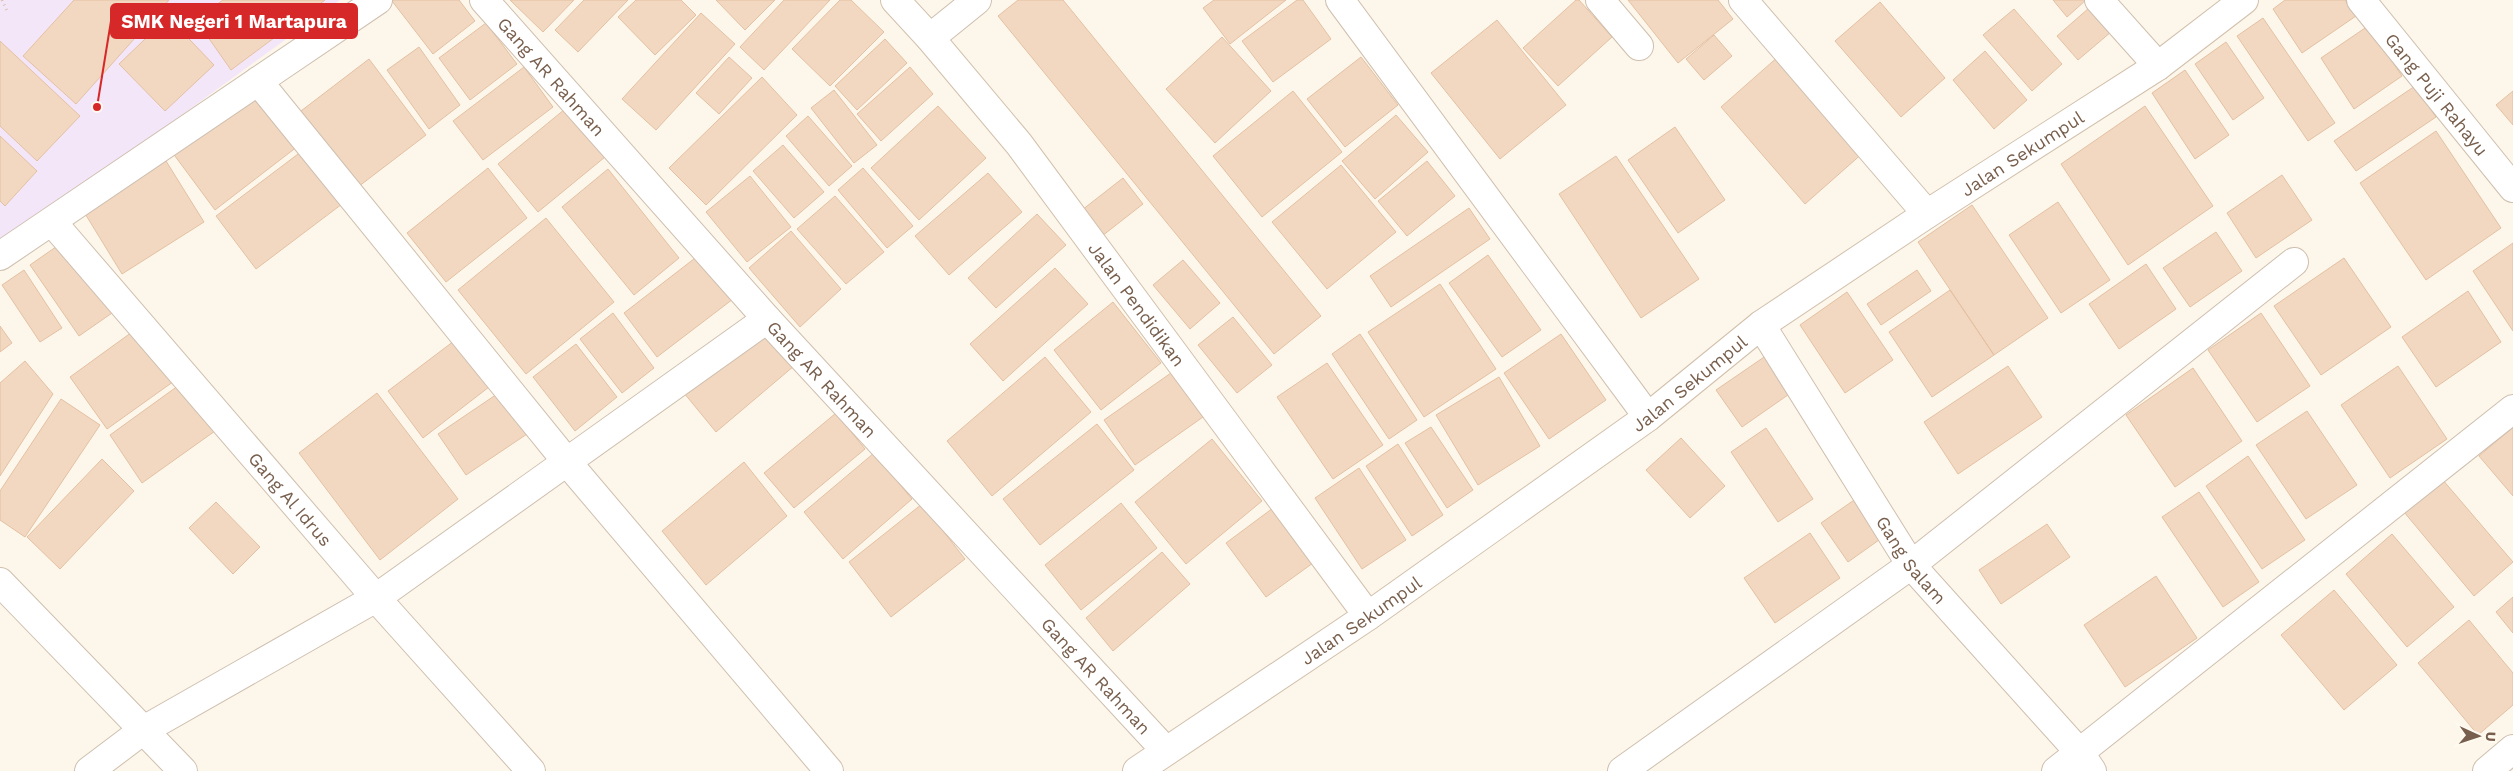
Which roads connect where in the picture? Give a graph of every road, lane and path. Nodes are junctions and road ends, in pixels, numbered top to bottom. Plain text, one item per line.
1 (2, 0) edge
2 (378, 0) edge
3 (484, 0) edge
4 (895, 0) edge
5 (977, 0) edge
6 (1340, 0) edge
7 (1600, 0) edge
8 (1743, 0) edge
9 (2099, 0) edge
10 (2244, 0) edge
11 (2361, 0) edge
12 (8, 13) dead end
13 (930, 38) junction
14 (1639, 46) dead end
15 (2158, 66) junction
16 (258, 81) junction
17 (2513, 188) edge
18 (1927, 214) junction
19 (53, 223) junction
20 (0, 256) edge
21 (2294, 262) dead end
22 (767, 319) junction
23 (1761, 325) junction
24 (2513, 408) edge
25 (1648, 417) junction
26 (567, 462) junction
27 (1911, 565) junction
28 (0, 582) edge
29 (376, 598) junction
30 (1368, 616) junction
31 (142, 731) junction
32 (2513, 749) edge
33 (1166, 751) junction
34 (2086, 762) edge
35 (89, 771) edge
36 (183, 771) edge
37 (530, 771) edge
38 (829, 771) edge
39 (1136, 771) edge
40 (1622, 771) edge
41 (2056, 771) edge
42 (2486, 771) edge

1 - 12 path
2 - 16 street
3 - 22 street, Gang AR Rahman
4 - 13 street, Jalan Pendidikan
5 - 13 street
6 - 25 street
7 - 14 street
8 - 18 street
9 - 15 street
10 - 15 street, Jalan Sekumpul
11 - 17 street, Gang Puji Rahayu
13 - 30 street, Jalan Pendidikan
15 - 18 street, Jalan Sekumpul
16 - 19 street
16 - 26 street
18 - 23 street, Jalan Sekumpul
19 - 20 street
19 - 29 street, Gang Al Idrus
21 - 27 street
22 - 26 street
22 - 33 street, Gang AR Rahman
23 - 25 street, Jalan Sekumpul
23 - 27 street, Gang Salam
24 - 34 street
25 - 30 street, Jalan Sekumpul
26 - 29 street
26 - 38 street
27 - 34 street, Gang Salam
27 - 40 street
28 - 31 street
29 - 31 street
29 - 37 street, Gang Al Idrus
30 - 33 street, Jalan Sekumpul
31 - 35 street
31 - 36 street
32 - 42 street
33 - 39 street, Jalan Sekumpul
34 - 41 street

